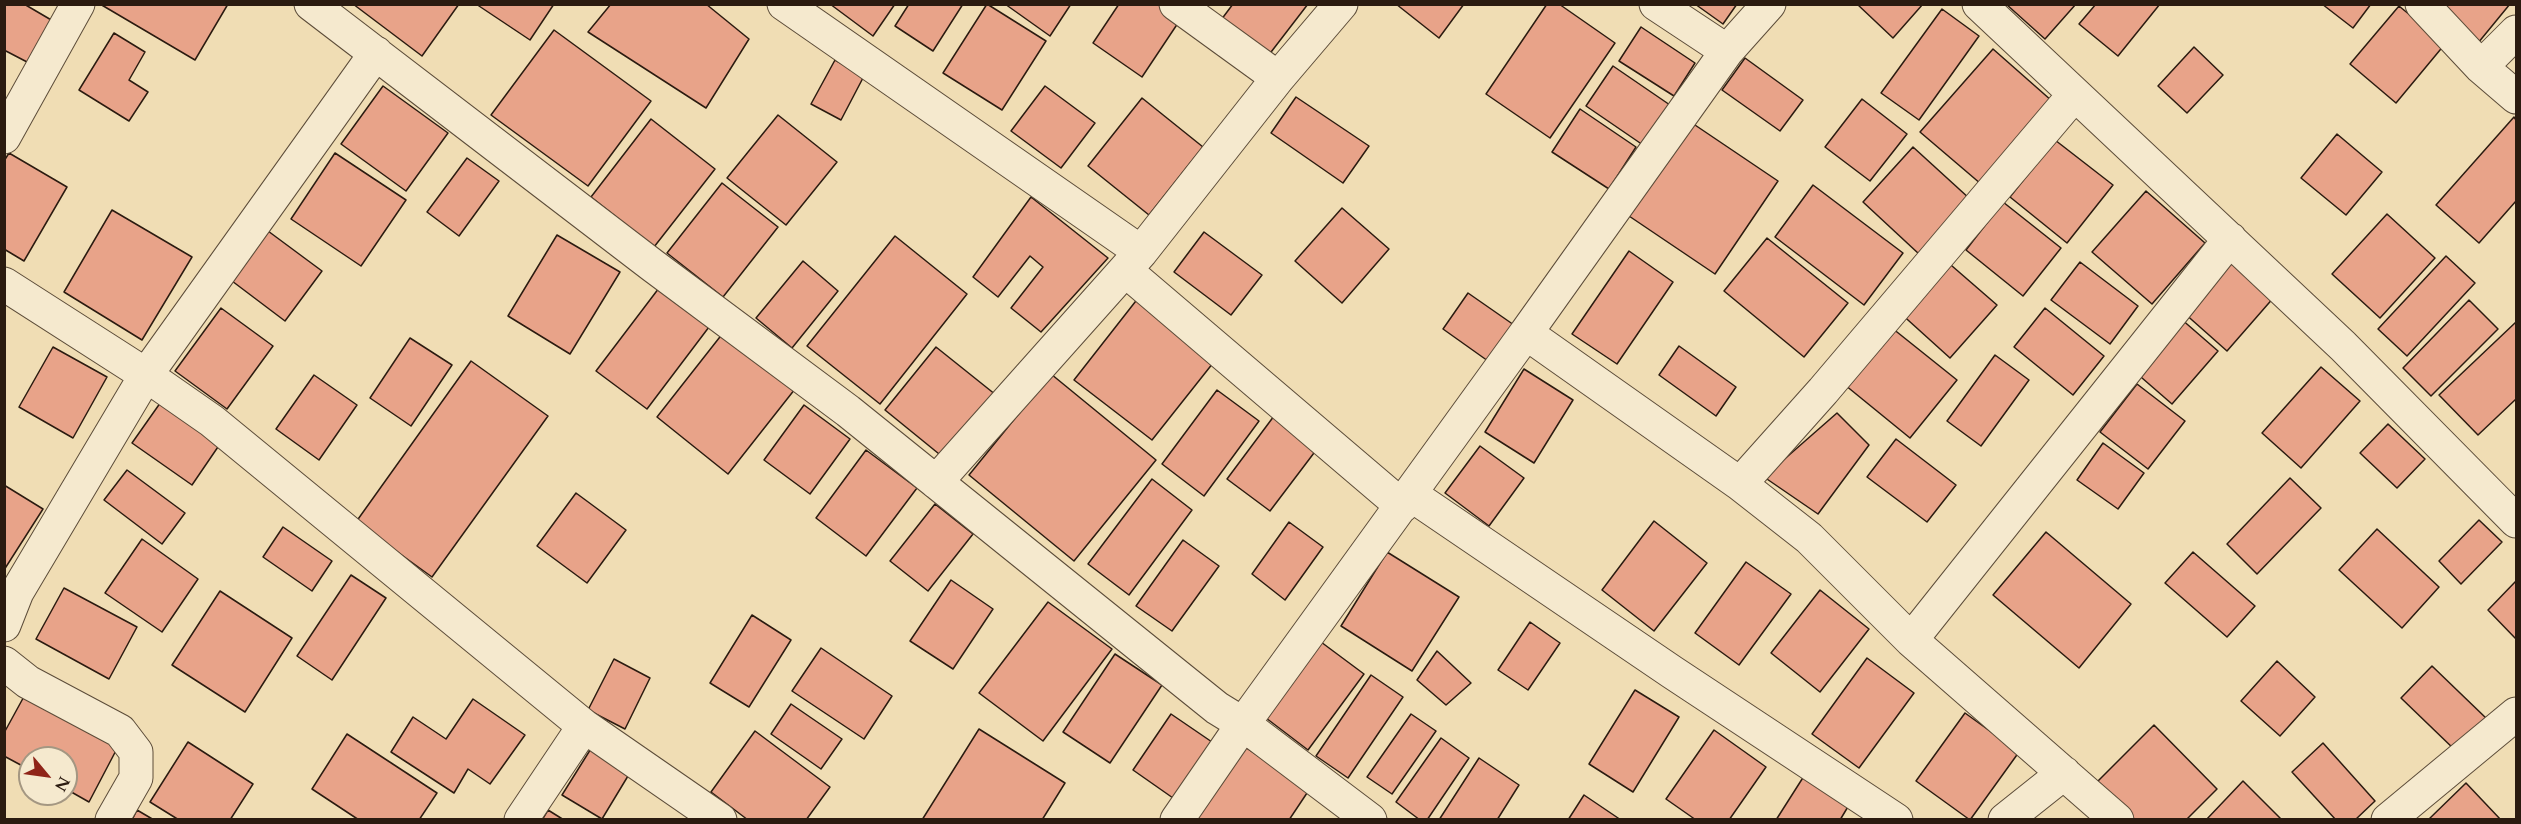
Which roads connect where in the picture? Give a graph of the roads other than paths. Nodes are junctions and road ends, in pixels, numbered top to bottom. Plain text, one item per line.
1 (78, 4) edge
2 (784, 4) edge
3 (1176, 4) edge
4 (1341, 4) edge
5 (1656, 4) edge
6 (1768, 4) edge
7 (1979, 4) edge
8 (2422, 4) edge
9 (318, 6) edge
10 (2517, 32) edge
11 (1727, 51) junction
12 (376, 53) junction
13 (2481, 67) junction
14 (1278, 78) junction
15 (2074, 95) junction
16 (2517, 97) edge
17 (4, 137) edge
18 (2230, 239) junction
19 (1133, 261) junction
20 (4, 284) edge
21 (1526, 333) junction
22 (146, 375) junction
23 (936, 482) junction
24 (1740, 484) junction
25 (1406, 500) junction
26 (2517, 521) edge
27 (4, 625) edge
28 (1911, 640) junction
29 (4, 663) edge
30 (2517, 714) edge
31 (1243, 724) junction
32 (584, 726) junction
33 (2064, 773) junction
34 (112, 819) edge
35 (521, 819) edge
36 (720, 819) edge
37 (1177, 819) edge
38 (1370, 819) edge
39 (1896, 819) edge
40 (2005, 819) edge
41 (2117, 819) edge
42 (2388, 819) edge

1 - 17 street
2 - 19 street
3 - 14 street
4 - 14 street
5 - 11 street
6 - 11 street
7 - 15 street
8 - 13 street
9 - 12 street
10 - 13 street
11 - 21 street
12 - 22 street
12 - 23 street
13 - 16 street
14 - 19 street
15 - 18 street
15 - 24 street
18 - 26 street
18 - 28 street
19 - 23 street
19 - 25 street
20 - 22 street
21 - 24 street
21 - 25 street
22 - 27 street
22 - 32 street
23 - 31 street
24 - 28 street
25 - 31 street
25 - 39 street
28 - 33 street
29 - 34 street
30 - 42 street
31 - 37 street
31 - 38 street
32 - 35 street
32 - 36 street
33 - 40 street
33 - 41 street

